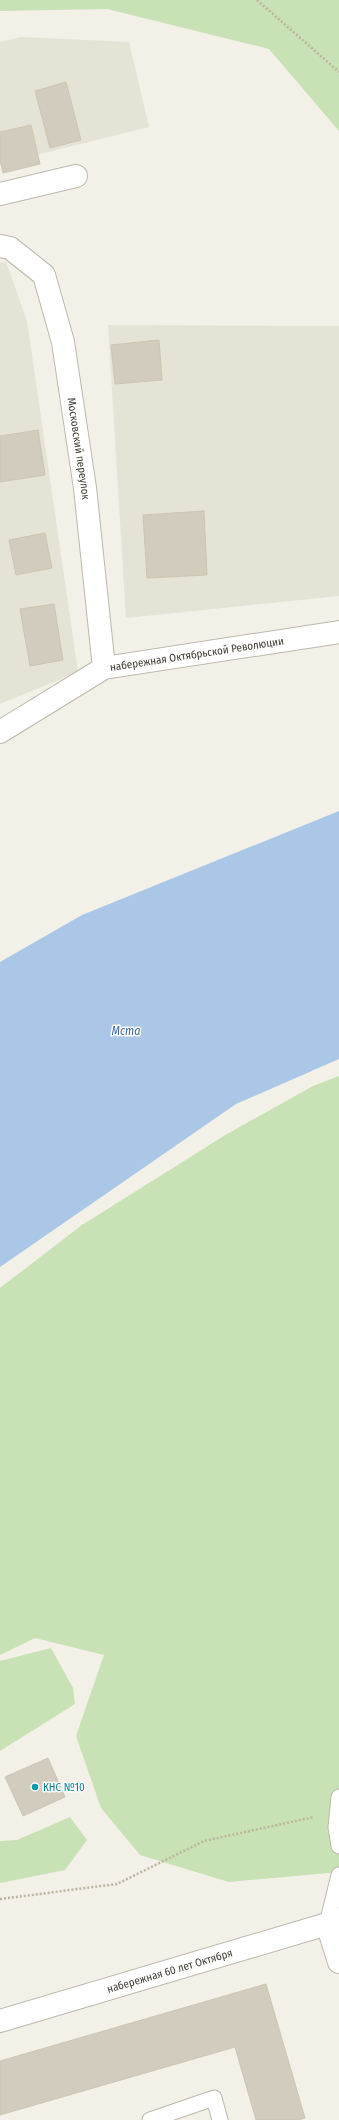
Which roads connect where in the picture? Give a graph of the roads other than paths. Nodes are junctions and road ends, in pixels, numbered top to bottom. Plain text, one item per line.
1 (76, 176) dead end
2 (0, 194) edge
3 (5, 247) edge
4 (339, 632) edge
5 (104, 668) junction
6 (0, 732) edge
7 (338, 1804) edge
8 (339, 1846) edge
9 (339, 1875) edge
10 (333, 1921) edge
11 (339, 1962) edge
12 (0, 2021) edge
13 (150, 2120) edge
14 (220, 2120) edge

1 - 2 street
3 - 5 street, Московский переулок
4 - 5 street, набережная Октябрьской Революции
5 - 6 street, набережная Октябрьской Революции
7 - 8 lane
9 - 10 lane
10 - 11 street
10 - 12 street, набережная 60 лет Октября
13 - 14 lane

